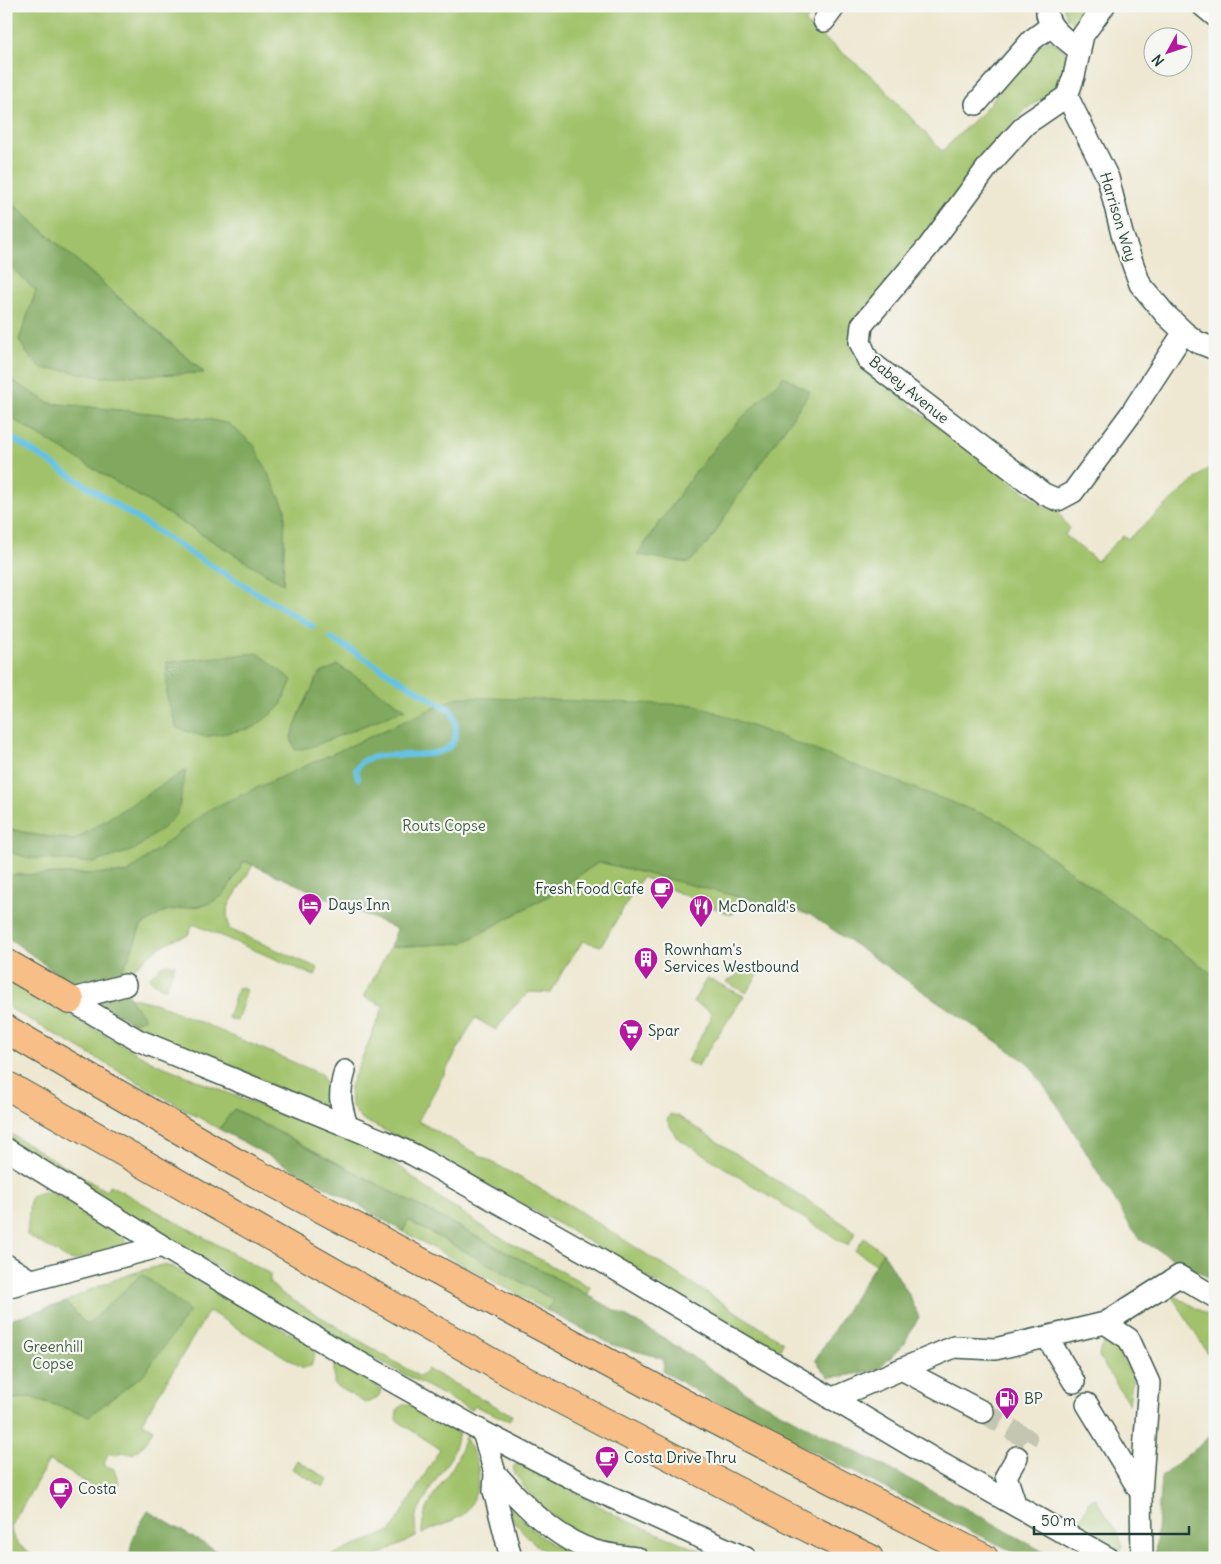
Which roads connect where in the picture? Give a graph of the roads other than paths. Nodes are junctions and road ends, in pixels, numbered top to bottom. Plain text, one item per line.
1 (1104, 6) edge
2 (1203, 6) edge
3 (1049, 16) edge
4 (1215, 16) edge
5 (1080, 51) junction
6 (1067, 96) junction
7 (976, 104) dead end
8 (1184, 332) junction
9 (1215, 349) edge
10 (6, 963) edge
11 (125, 986) dead end
12 (70, 1000) junction
13 (6, 1029) edge
14 (345, 1071) dead end
15 (6, 1085) edge
16 (347, 1126) junction
17 (6, 1149) edge
18 (162, 1246) junction
19 (6, 1265) edge
20 (30, 1280) junction
21 (6, 1287) edge
22 (1215, 1297) edge
23 (1105, 1323) junction
24 (1047, 1337) junction
25 (903, 1370) junction
26 (1074, 1382) dead end
27 (832, 1399) junction
28 (1087, 1404) dead end
29 (983, 1412) tunnel mouth
30 (484, 1432) junction
31 (1017, 1457) tunnel mouth
32 (495, 1473) junction
33 (1141, 1493) junction
34 (1016, 1506) junction
35 (510, 1558) edge
36 (637, 1558) edge
37 (746, 1558) edge
38 (869, 1558) edge
39 (984, 1558) edge
40 (1108, 1558) edge
41 (1142, 1558) edge

1 - 5 street
2 - 4 street
3 - 5 street
3 - 7 street
5 - 6 street
6 - 8 street, Harrison Way
6 - 8 street, Babey Avenue
8 - 9 street, Harrison Way
10 - 12 highway
11 - 12 street
12 - 16 street
13 - 39 highway
14 - 16 street
15 - 38 highway
16 - 27 street
17 - 18 street
18 - 20 street
18 - 30 street
19 - 20 street
20 - 21 street
22 - 23 street
23 - 24 street
23 - 33 street
24 - 25 street
24 - 26 street
25 - 27 street
25 - 29 street
27 - 34 street
28 - 33 street
30 - 32 street
30 - 37 street
31 - 34 street
32 - 35 street
32 - 36 street
33 - 41 street
34 - 40 street

